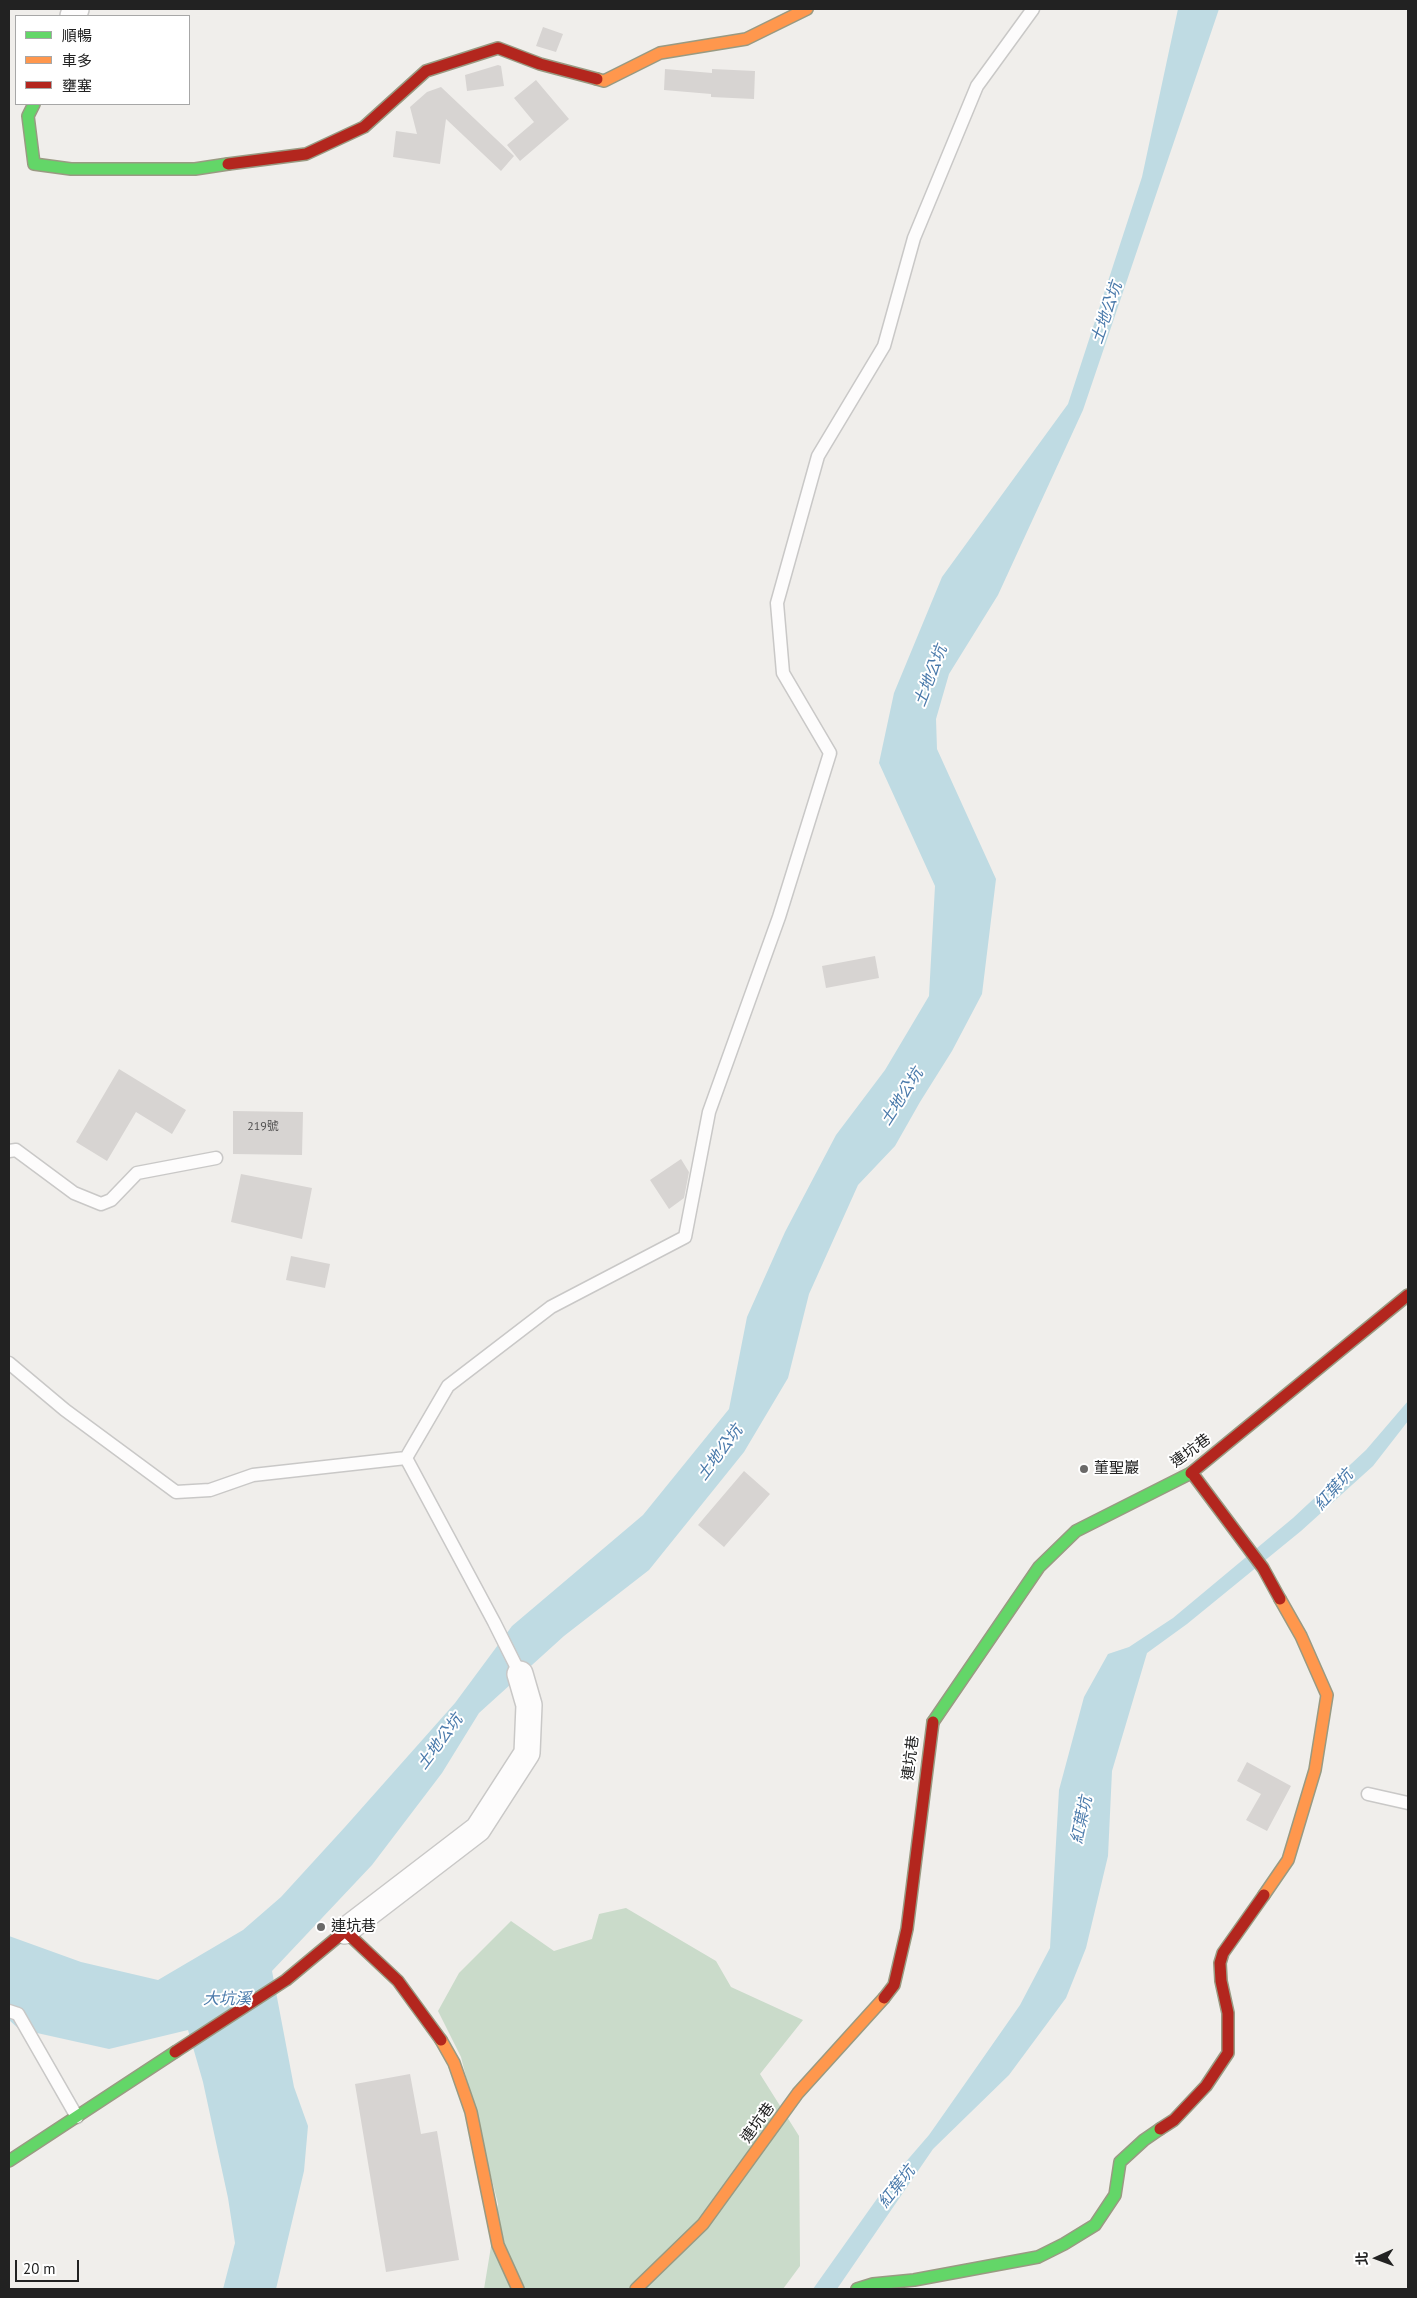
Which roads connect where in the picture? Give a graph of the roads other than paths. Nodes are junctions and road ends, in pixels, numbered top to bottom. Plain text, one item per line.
1 (807, 9) edge
2 (1033, 9) edge
3 (34, 105) edge
4 (9, 1152) edge
5 (216, 1158) dead end
6 (1408, 1295) edge
7 (9, 1363) edge
8 (406, 1458) junction
9 (1192, 1473) junction
10 (520, 1674) joint
11 (1368, 1794) dead end
12 (1408, 1803) edge
13 (345, 1931) junction
14 (9, 2011) edge
15 (77, 2117) junction
16 (9, 2161) edge
17 (518, 2289) edge
18 (636, 2289) edge
19 (857, 2289) edge

1 - 3 street
2 - 8 lane
4 - 5 lane
6 - 9 street, 連坑巷
7 - 8 lane
8 - 10 lane
9 - 18 street, 連坑巷
9 - 19 street
10 - 13 street
11 - 12 lane
13 - 15 street
13 - 17 street
14 - 15 lane
15 - 16 street

